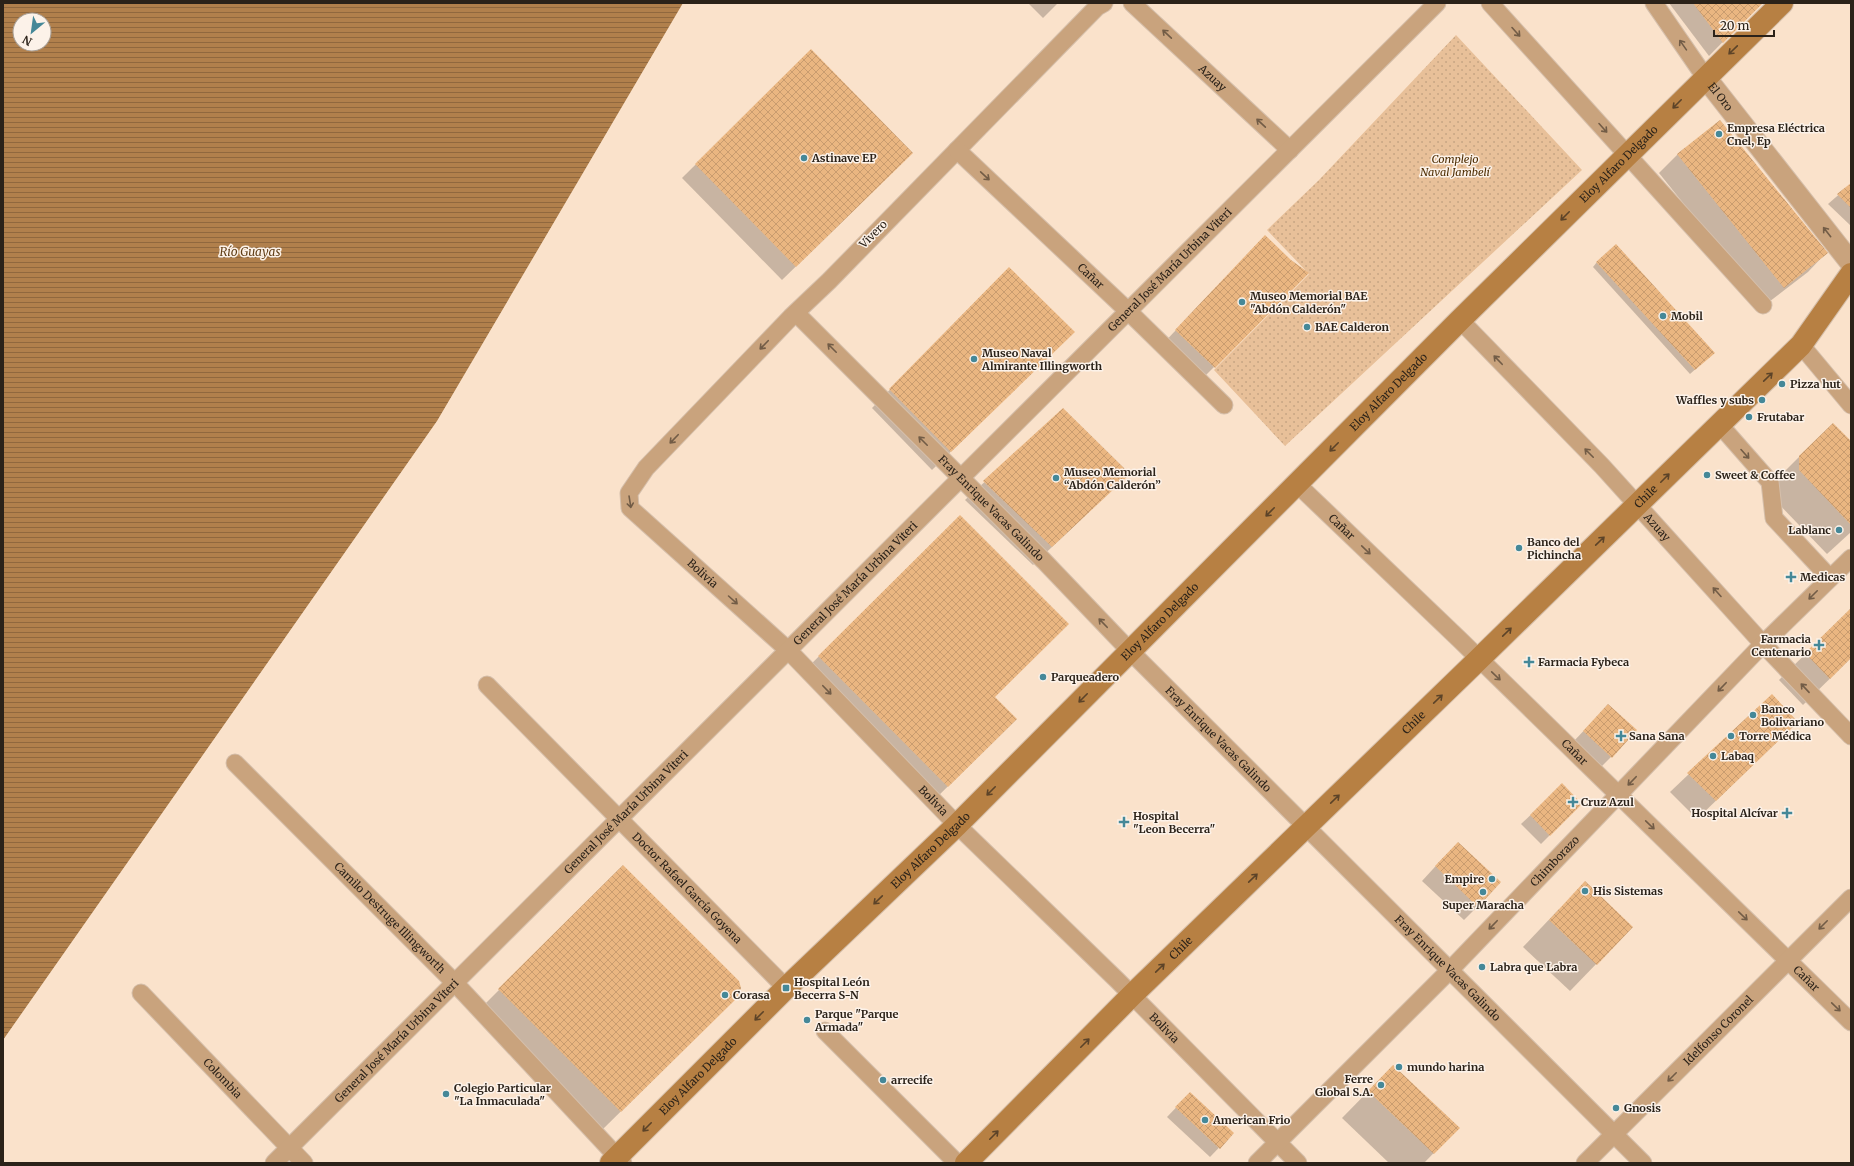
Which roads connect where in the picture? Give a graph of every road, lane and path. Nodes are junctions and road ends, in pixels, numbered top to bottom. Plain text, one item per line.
1 (1104, 3) edge
2 (1437, 3) edge
3 (1490, 3) edge
4 (1654, 3) edge
5 (1782, 3) edge
6 (1134, 4) edge
7 (1705, 77) junction
8 (956, 150) junction
9 (1290, 150) junction
10 (1627, 154) junction
11 (1851, 263) edge
12 (1851, 274) edge
13 (1763, 305) dead end
14 (1128, 311) junction
15 (793, 315) junction
16 (1460, 320) junction
17 (1801, 345) junction
18 (1224, 405) dead end
19 (1851, 405) edge
20 (1719, 424) junction
21 (646, 468) joint
22 (960, 478) junction
23 (1297, 484) junction
24 (1637, 505) junction
25 (1851, 558) edge
26 (1830, 578) junction
27 (1764, 644) junction
28 (788, 650) junction
29 (1130, 651) junction
30 (1479, 659) junction
31 (487, 684) dead end
32 (1851, 736) edge
33 (235, 763) dead end
34 (1619, 795) junction
35 (619, 819) junction
36 (957, 825) junction
37 (1307, 826) junction
38 (1851, 898) edge
39 (1788, 961) junction
40 (1450, 970) junction
41 (454, 982) junction
42 (786, 988) junction
43 (141, 993) dead end
44 (1132, 995) junction
45 (1851, 1022) edge
46 (825, 1032) dead end
47 (1614, 1134) junction
48 (1278, 1143) junction
49 (289, 1147) junction
50 (617, 1161) edge
51 (274, 1163) edge
52 (304, 1163) edge
53 (957, 1163) edge
54 (966, 1163) edge
55 (1257, 1163) edge
56 (1298, 1163) edge
57 (1585, 1163) edge
58 (1643, 1163) edge

1 - 8 street, Vivero
2 - 9 street, General José María Urbina Viteri
3 -> 10 street
7 -> 4 street, El Oro
5 -> 7 main road, Eloy Alfaro Delgado
9 -> 6 street, Azuay
7 -> 10 main road, Eloy Alfaro Delgado
11 -> 7 street, El Oro
8 -> 14 street, Cañar
8 - 15 street, Vivero
9 - 14 street, General José María Urbina Viteri
10 - 13 street
10 -> 16 main road, Eloy Alfaro Delgado
12 - 17 main road, Chile
14 - 18 street, Cañar
14 - 22 street, General José María Urbina Viteri
15 -> 21 street, Vivero
22 -> 15 street, Fray Enrique Vacas Galindo
16 -> 23 main road, Eloy Alfaro Delgado
24 -> 16 street, Azuay
17 - 19 street
20 -> 17 main road, Chile
24 -> 20 main road, Chile
20 -> 26 street
21 -> 28 street, Bolivia
22 - 28 street, General José María Urbina Viteri
29 -> 22 street, Fray Enrique Vacas Galindo
23 -> 29 main road, Eloy Alfaro Delgado
23 -> 30 street, Cañar
27 -> 24 street, Azuay
30 -> 24 main road, Chile
25 - 26 street, Chimborazo
26 -> 27 street, Chimborazo
32 -> 27 street, Azuay
27 -> 34 street, Chimborazo
28 - 35 street, General José María Urbina Viteri
28 -> 36 street, Bolivia
29 -> 36 main road, Eloy Alfaro Delgado
29 - 37 street, Fray Enrique Vacas Galindo
30 -> 34 street, Cañar
37 -> 30 main road, Chile
31 - 35 street, Doctor Rafael García Goyena
33 - 41 street, Camilo Destruge Illingworth
34 -> 39 street, Cañar
34 -> 40 street, Chimborazo
35 - 41 street, General José María Urbina Viteri
35 - 42 street, Doctor Rafael García Goyena
36 -> 42 main road, Eloy Alfaro Delgado
36 - 44 street, Bolivia
37 - 40 street, Fray Enrique Vacas Galindo
44 -> 37 main road, Chile
38 -> 39 street, Idelfonso Coronel
39 -> 45 street, Cañar
39 -> 47 street, Idelfonso Coronel
40 - 47 street, Fray Enrique Vacas Galindo
40 - 48 street, Chimborazo
41 - 49 street, General José María Urbina Viteri
41 - 50 street, Camilo Destruge Illingworth
42 -> 50 main road, Eloy Alfaro Delgado
43 - 49 street, Colombia
44 - 48 street, Bolivia
54 -> 44 main road, Chile
46 - 53 street
47 - 57 street, Idelfonso Coronel
47 - 58 street, Fray Enrique Vacas Galindo
48 - 55 street, Chimborazo
48 - 56 street, Bolivia
49 - 51 street, General José María Urbina Viteri
49 - 52 street, Colombia

